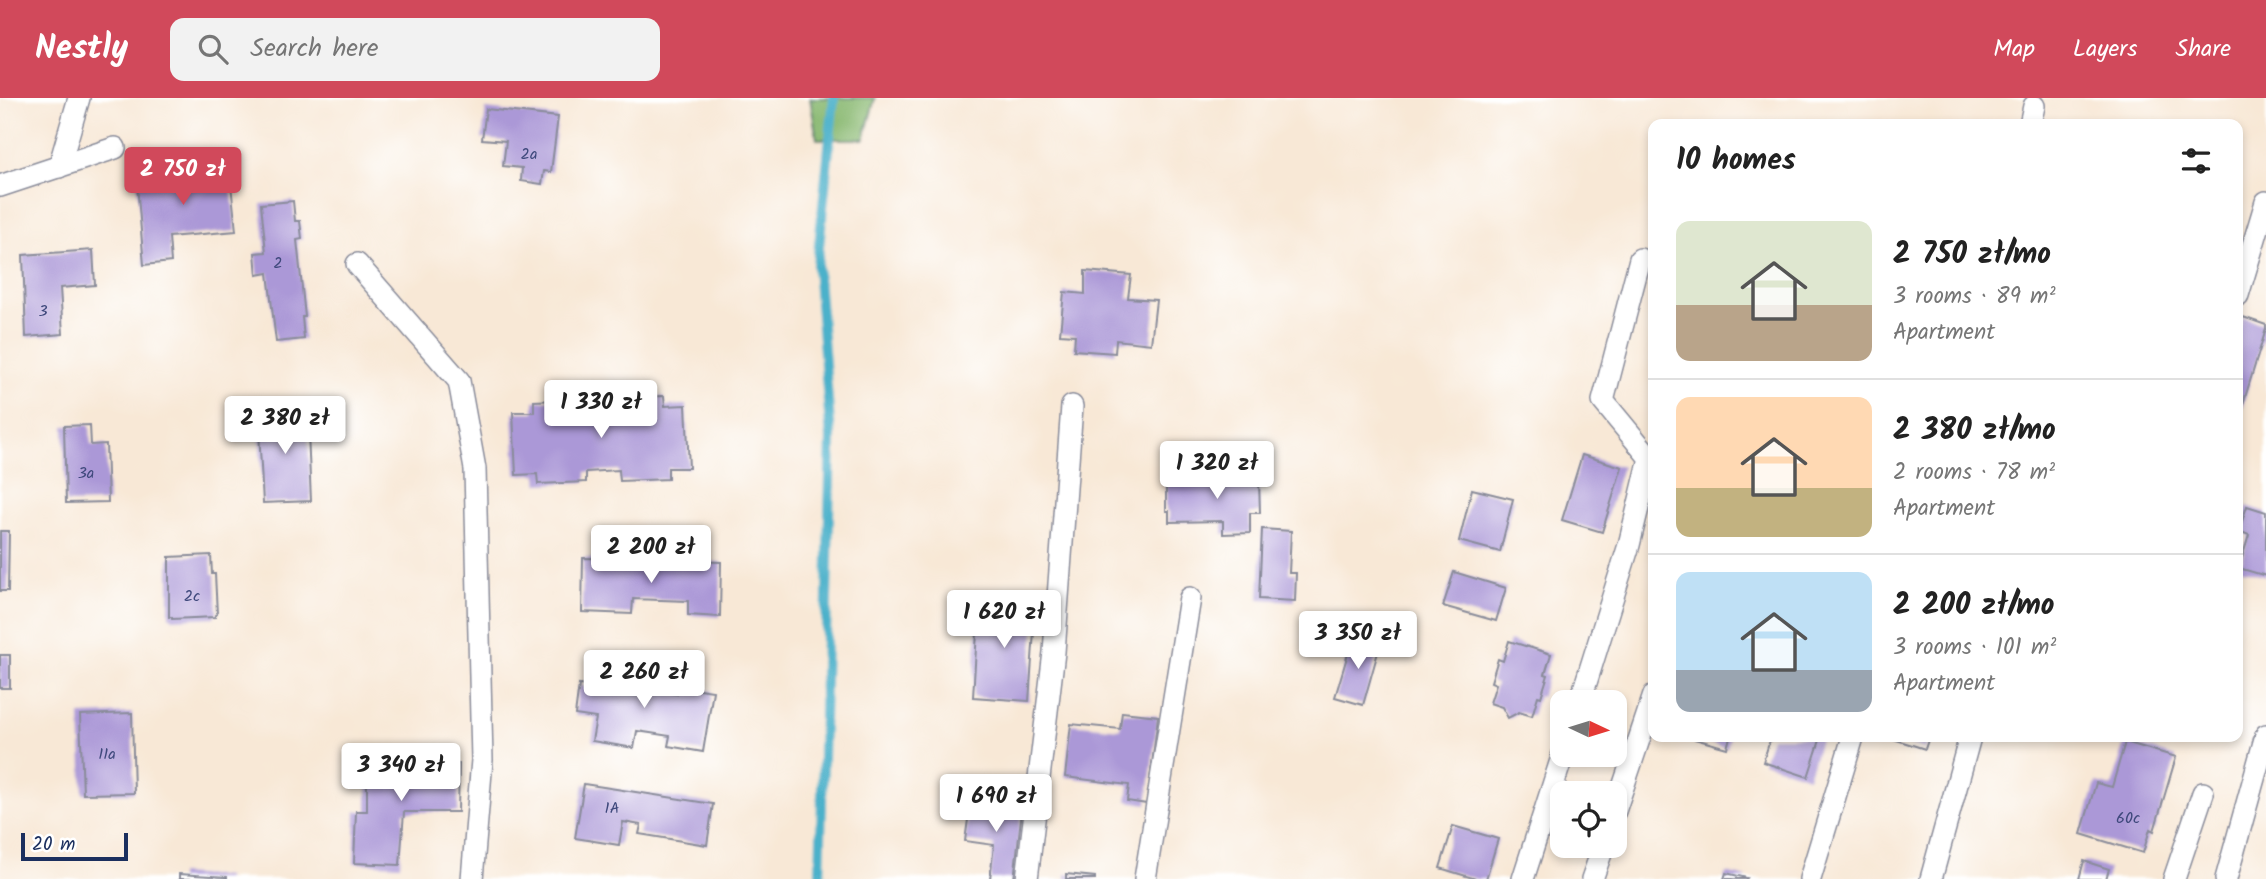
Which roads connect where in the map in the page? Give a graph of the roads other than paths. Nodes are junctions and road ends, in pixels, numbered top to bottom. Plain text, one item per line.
1 (79, 98) edge
2 (115, 148) dead end
3 (58, 167) junction
4 (0, 186) edge
5 (2266, 202) edge
6 (1640, 259) dead end
7 (357, 264) dead end
8 (2243, 278) edge
9 (1072, 406) dead end
10 (1648, 456) edge
11 (1648, 466) edge
12 (1190, 598) dead end
13 (1584, 690) edge
14 (1648, 713) edge
15 (2266, 735) edge
16 (1851, 742) edge
17 (1969, 742) edge
18 (1559, 767) edge
19 (1625, 781) edge
20 (2203, 793) dead end
21 (1599, 858) edge
22 (472, 879) edge
23 (1027, 879) edge
24 (1145, 879) edge
25 (1523, 879) edge
26 (1592, 879) edge
27 (1810, 879) edge
28 (1931, 879) edge
29 (2174, 879) edge
30 (2226, 879) edge

1 - 3 lane
2 - 3 lane
3 - 4 lane
5 - 8 lane
6 - 10 lane
7 - 22 lane
9 - 23 lane
11 - 13 lane
12 - 24 lane
14 - 19 lane
15 - 30 lane
16 - 27 lane
17 - 28 lane
18 - 25 lane
20 - 29 lane
21 - 26 lane

